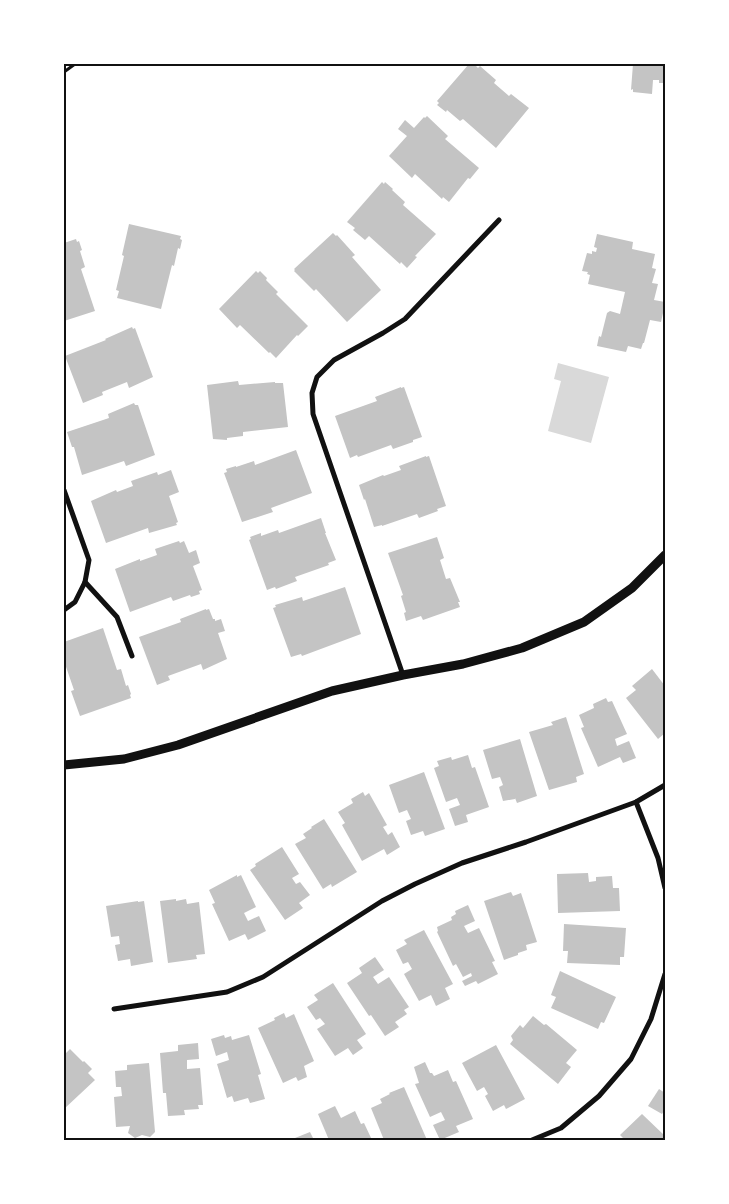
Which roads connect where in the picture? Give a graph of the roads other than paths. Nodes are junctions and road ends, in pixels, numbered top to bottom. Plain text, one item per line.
1 (499, 220) dead end
2 (64, 490) edge
3 (665, 555) edge
4 (85, 582) junction
5 (64, 610) edge
6 (132, 656) dead end
7 (403, 675) junction
8 (64, 766) edge
9 (665, 785) edge
10 (636, 802) junction
11 (665, 888) edge
12 (665, 974) edge
13 (114, 1009) dead end
14 (532, 1140) edge

1 - 7 street
2 - 4 street
3 - 7 street
4 - 5 street
4 - 6 street
7 - 8 street
9 - 10 street
10 - 11 street
10 - 13 street
12 - 14 street

